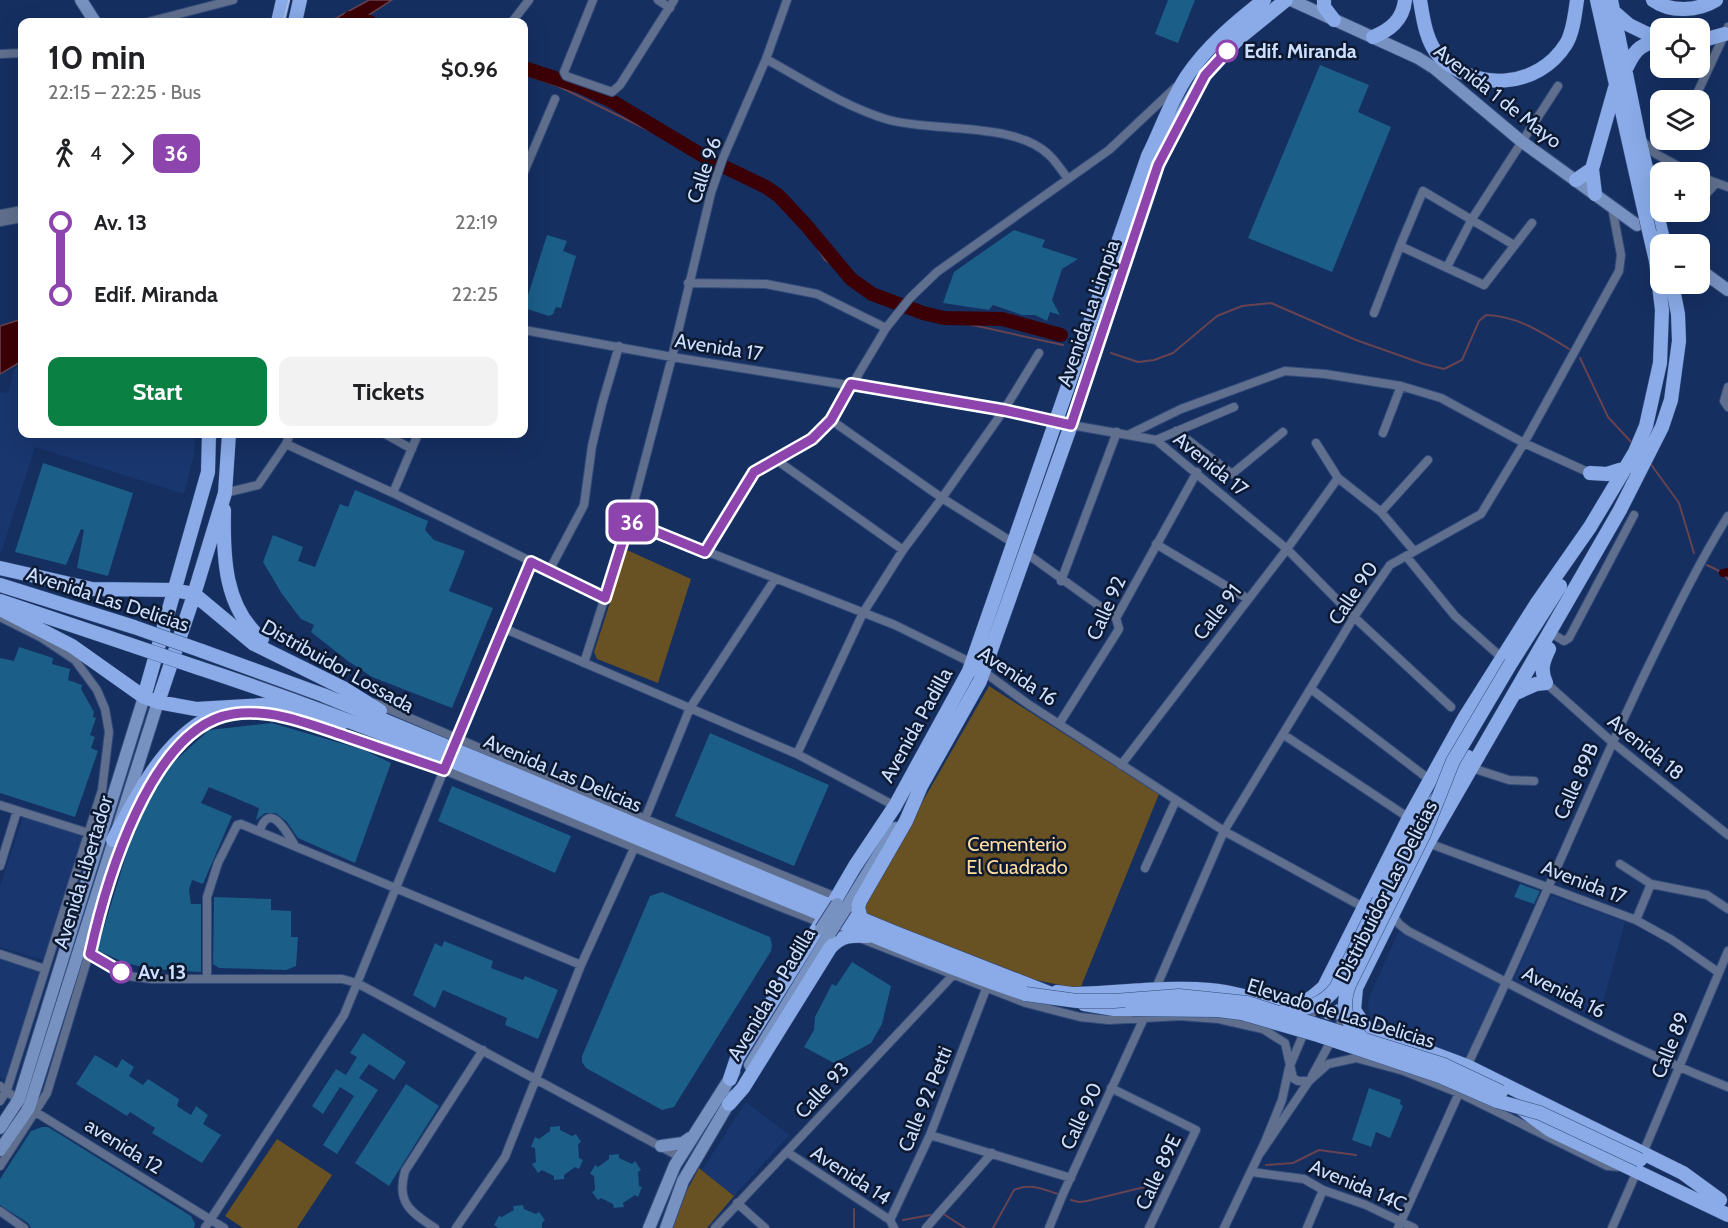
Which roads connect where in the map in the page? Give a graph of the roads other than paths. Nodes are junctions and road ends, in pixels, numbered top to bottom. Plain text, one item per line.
1 (81, 0) edge
2 (233, 0) edge
3 (529, 0) edge
4 (593, 0) edge
5 (658, 0) edge
6 (787, 0) edge
7 (1264, 0) edge
8 (1286, 0) edge
9 (1291, 0) edge
10 (1324, 0) edge
11 (1405, 0) edge
12 (1420, 0) edge
13 (1577, 0) edge
14 (1597, 0) edge
15 (1653, 0) edge
16 (1716, 0) edge
17 (282, 3) edge
18 (672, 4) edge
19 (1612, 6) edge
20 (92, 18) edge
21 (163, 18) edge
22 (279, 18) edge
23 (515, 18) edge
24 (1334, 20) junction
25 (1726, 31) edge
26 (1650, 35) edge
27 (1373, 37) junction
28 (1710, 37) edge
29 (1650, 43) edge
30 (18, 53) edge
31 (0, 54) edge
32 (766, 59) junction
33 (1625, 71) junction
34 (1185, 78) junction
35 (1558, 86) dead end
36 (1616, 86) junction
37 (1699, 90) edge
38 (555, 99) dead end
39 (1639, 138) junction
40 (1521, 141) junction
41 (1671, 162) edge
42 (528, 163) edge
43 (1592, 170) junction
44 (1068, 179) junction
45 (1576, 180) junction
46 (1710, 181) edge
47 (1716, 183) junction
48 (1728, 187) edge
49 (1710, 190) edge
50 (1595, 194) junction
51 (1612, 207) junction
52 (18, 211) edge
53 (0, 214) edge
54 (18, 219) edge
55 (1472, 219) junction
56 (0, 222) edge
57 (1642, 222) junction
58 (1532, 223) dead end
59 (1662, 234) edge
60 (1514, 245) junction
61 (1400, 246) junction
62 (1447, 267) junction
63 (1710, 276) edge
64 (688, 283) junction
65 (1727, 286) edge
66 (1673, 294) edge
67 (1374, 313) dead end
68 (886, 328) junction
69 (528, 331) edge
70 (619, 346) junction
71 (1039, 352) dead end
72 (672, 357) junction
73 (851, 384) junction
74 (1401, 386) junction
75 (1728, 387) edge
76 (1234, 407) dead end
77 (1728, 408) edge
78 (1004, 410) junction
79 (831, 420) junction
80 (1064, 423) junction
81 (1176, 430) junction
82 (1117, 432) junction
83 (1283, 432) dead end
84 (1383, 433) dead end
85 (1130, 434) junction
86 (209, 438) edge
87 (229, 438) edge
88 (288, 438) edge
89 (392, 438) edge
90 (416, 438) edge
91 (1156, 440) junction
92 (1316, 443) dead end
93 (1524, 443) junction
94 (286, 444) junction
95 (412, 449) junction
96 (1641, 454) junction
97 (775, 459) junction
98 (1428, 460) dead end
99 (1626, 468) junction
100 (1197, 472) junction
101 (1590, 473) junction
102 (1338, 478) junction
103 (1614, 487) junction
104 (393, 493) junction
105 (225, 494) junction
106 (942, 498) junction
107 (1604, 506) junction
108 (1381, 512) junction
109 (1634, 514) dead end
110 (1728, 516) edge
111 (629, 521) junction
112 (1015, 544) junction
113 (1156, 544) junction
114 (1287, 549) junction
115 (903, 550) junction
116 (705, 552) junction
117 (1026, 554) junction
118 (1410, 554) junction
119 (1594, 555) junction
120 (531, 562) junction
121 (0, 568) edge
122 (549, 571) junction
123 (775, 579) junction
124 (1061, 580) junction
125 (0, 585) edge
126 (174, 590) junction
127 (193, 597) junction
128 (605, 598) junction
129 (1248, 599) junction
130 (0, 601) edge
131 (0, 609) edge
132 (863, 613) junction
133 (0, 617) edge
134 (1354, 617) junction
135 (1116, 618) junction
136 (503, 628) junction
137 (1556, 636) junction
138 (1506, 660) junction
139 (289, 662) junction
140 (584, 663) junction
141 (972, 663) junction
142 (983, 672) junction
143 (1546, 683) junction
144 (343, 688) junction
145 (1311, 689) junction
146 (1515, 693) junction
147 (144, 697) junction
148 (158, 702) junction
149 (1451, 707) dead end
150 (233, 708) junction
151 (690, 708) junction
152 (1059, 724) junction
153 (1284, 735) junction
154 (422, 742) junction
155 (1611, 742) junction
156 (450, 754) junction
157 (797, 754) junction
158 (1121, 765) junction
159 (1472, 768) junction
160 (1430, 780) junction
161 (1534, 782) dead end
162 (921, 786) junction
163 (1176, 800) junction
164 (0, 805) edge
165 (895, 806) junction
166 (17, 811) junction
167 (1409, 818) junction
168 (280, 823) junction
169 (260, 830) junction
170 (1224, 831) junction
171 (640, 833) junction
172 (272, 835) junction
173 (885, 835) junction
174 (1728, 835) edge
175 (101, 837) junction
176 (1428, 843) junction
177 (295, 845) junction
178 (1620, 864) dead end
179 (0, 866) edge
180 (1145, 868) dead end
181 (1651, 884) junction
182 (1548, 886) junction
183 (396, 887) junction
184 (1363, 907) junction
185 (1728, 909) edge
186 (829, 911) junction
187 (1393, 915) junction
188 (861, 919) junction
189 (1636, 920) junction
190 (853, 936) junction
191 (879, 938) junction
192 (85, 951) junction
193 (1728, 951) edge
194 (0, 954) edge
195 (581, 965) junction
196 (45, 969) junction
197 (1718, 972) junction
198 (953, 975) junction
199 (207, 979) junction
200 (1507, 982) junction
201 (357, 983) junction
202 (1324, 987) junction
203 (986, 989) junction
204 (1155, 990) junction
205 (1032, 991) junction
206 (1354, 998) junction
207 (1277, 1011) junction
208 (774, 1014) junction
209 (1144, 1018) junction
210 (1362, 1038) junction
211 (483, 1050) junction
212 (1467, 1066) junction
213 (1288, 1068) junction
214 (1679, 1068) junction
215 (536, 1078) junction
216 (730, 1079) junction
217 (1309, 1081) junction
218 (1728, 1087) edge
219 (4, 1088) edge
220 (1112, 1088) junction
221 (1459, 1093) junction
222 (0, 1101) edge
223 (729, 1104) junction
224 (28, 1106) junction
225 (0, 1128) edge
226 (693, 1135) junction
227 (930, 1135) junction
228 (661, 1146) junction
229 (0, 1150) edge
230 (787, 1152) junction
231 (1261, 1152) junction
232 (992, 1153) junction
233 (680, 1156) junction
234 (1638, 1163) junction
235 (0, 1166) edge
236 (1252, 1172) junction
237 (1071, 1178) junction
238 (1323, 1190) junction
239 (1724, 1202) edge
240 (737, 1203) junction
241 (0, 1211) edge
242 (1728, 1215) edge
243 (211, 1220) junction
244 (892, 1224) edge
245 (1399, 1225) edge
246 (1052, 1227) edge
247 (24, 1228) edge
248 (205, 1228) edge
249 (224, 1228) edge
250 (435, 1228) edge
251 (441, 1228) edge
252 (456, 1228) edge
253 (649, 1228) edge
254 (657, 1228) edge
255 (666, 1228) edge
256 (715, 1228) edge
257 (765, 1228) edge
258 (926, 1228) edge
259 (1149, 1228) edge
260 (1224, 1228) edge
261 (1307, 1228) edge
262 (1414, 1228) edge
263 (1612, 1228) edge

1 - 20 street
2 - 21 street
3 - 23 street
4 - 18 street
5 - 18 street
6 - 32 street, Calle 96
7 - 34 main road, Avenida La Limpia
8 - 80 main road, Avenida La Limpia
9 - 24 street, Avenida 1 de Mayo
10 - 24 main road
11 - 27 main road
12 - 13 main road
14 - 36 main road
15 - 16 main road
17 - 22 main road
19 - 26 main road
19 - 33 main road
24 - 27 street, Avenida 1 de Mayo
25 - 28 main road
25 - 37 street
27 - 40 street, Avenida 1 de Mayo
29 - 33 main road
30 - 31 street
32 - 44 street
32 - 64 street, Calle 96
33 - 39 main road
34 - 44 street
34 - 80 main road, Avenida La Limpia
35 - 40 street
36 - 43 main road
36 - 57 main road
38 - 42 street
39 - 41 street
39 - 59 main road
40 - 45 street, Avenida 1 de Mayo
40 - 55 street
43 - 45 main road
43 - 50 main road
44 - 68 street
45 - 50 street, Avenida 1 de Mayo
46 - 47 street
47 - 48 street
47 - 49 street
50 - 51 street, Avenida 1 de Mayo
51 - 57 street, Avenida 1 de Mayo
51 - 93 street, Calle 90
52 - 53 street
54 - 56 street
55 - 60 street
55 - 61 street
55 - 62 street
57 - 96 main road, bridge
58 - 60 street
60 - 62 street
61 - 62 street
61 - 67 street
63 - 65 street
64 - 68 street
64 - 72 street, Calle 96
66 - 96 main road
68 - 73 street
69 - 70 street, Avenida 17
70 - 72 street, Avenida 17
70 - 122 street
71 - 78 street
72 - 73 street, Avenida 17
72 - 111 street, Calle 96
73 - 78 street, Avenida 17
73 - 79 street
74 - 84 street
74 - 85 street
74 - 93 street
75 - 77 street
76 - 81 street
78 - 80 street, Avenida 17
78 - 106 street
79 - 97 street
79 - 106 street
80 - 82 street, Avenida 17
80 - 112 main road, Avenida La Limpia
80 - 117 main road, Avenida La Limpia
81 - 83 street
81 - 91 street
82 - 85 street, Avenida 17
82 - 124 street
85 - 91 street, Avenida 17
86 - 126 main road, Avenida Libertador
87 - 105 main road
88 - 94 street
89 - 95 street
90 - 95 street
91 - 100 street, Avenida 17
92 - 102 street
93 - 101 street
93 - 118 street, Calle 90
94 - 104 street
94 - 105 street
95 - 104 street
96 - 99 main road
96 - 119 main road
97 - 115 street
97 - 116 street
98 - 108 street
99 - 101 main road
99 - 103 main road
100 - 113 street, Calle 92
100 - 114 street, Avenida 17
101 - 107 main road
102 - 108 street
102 - 114 street, Calle 91
103 - 107 main road, Distribuidor Las Delicias
103 - 138 main road
104 - 120 street
105 - 127 main road, Avenida Libertador
105 - 139 main road
106 - 112 street
106 - 115 street
107 - 138 main road, Distribuidor Las Delicias
108 - 118 street
109 - 137 street
110 - 155 street, Calle 89B
111 - 116 street, Avenida 16
111 - 128 street, Calle 96
112 - 141 main road, Avenida La Limpia
113 - 129 street
113 - 135 street, Calle 92
114 - 129 street, Calle 91
114 - 134 street, Avenida 17
115 - 132 street
116 - 123 street, Avenida 16
117 - 124 street
117 - 142 main road, Avenida La Limpia
118 - 134 street, Calle 90
118 - 138 street
119 - 137 main road
119 - 146 main road, Distribuidor Las Delicias
119 - 207 main road, bridge
120 - 122 street
120 - 136 street
121 - 126 main road, Distribuidor Lossada
122 - 128 street
123 - 132 street, Avenida 16
123 - 151 street
124 - 135 street
125 - 154 main road, Avenida Las Delicias, bridge
126 - 127 main road, Distribuidor Lossada
126 - 147 main road, Avenida Libertador
127 - 139 main road, Distribuidor Lossada
127 - 148 main road, Avenida Libertador
128 - 140 street, Calle 96
129 - 158 street, Calle 91
130 - 154 main road, Avenida Las Delicias, bridge
131 - 147 main road, Distribuidor Lossada
132 - 141 street, Avenida 16
132 - 157 street
133 - 175 street
134 - 145 street, Calle 90
134 - 149 street, Avenida 17
135 - 152 street, Calle 92
136 - 140 street
136 - 156 street
137 - 143 main road
138 - 160 main road, Distribuidor Las Delicias
138 - 210 main road, bridge
139 - 144 main road, Distribuidor Lossada
140 - 151 street
141 - 142 street, Avenida 16
141 - 165 main road, Avenida Padilla
142 - 152 street, Avenida 16
142 - 162 main road, Avenida Padilla
143 - 146 main road
143 - 155 street, Avenida 18
144 - 154 main road, Distribuidor Lossada
144 - 156 street, Avenida Las Delicias
145 - 153 street, Calle 90
145 - 160 street
146 - 159 main road, Distribuidor Las Delicias
147 - 148 main road, Distribuidor Lossada
147 - 175 street, Avenida Libertador
148 - 150 main road, Distribuidor Lossada
148 - 175 street, Avenida Libertador
150 - 154 main road, Distribuidor Lossada
150 - 175 main road
151 - 157 street
151 - 171 street
152 - 158 street, Avenida 16
153 - 167 street
153 - 170 street, Calle 90
154 - 156 main road, Avenida Las Delicias
155 - 174 street, Avenida 18
155 - 182 street, Calle 89B
156 - 171 main road, Avenida Las Delicias
156 - 171 street, Avenida Las Delicias
156 - 183 street
156 - 192 street, Avenida Las Delicias
157 - 165 street
158 - 163 street, Avenida 16
159 - 161 street
159 - 176 main road, Distribuidor Las Delicias
160 - 167 main road, Distribuidor Las Delicias
162 - 173 street, Avenida 18 Padilla
162 - 188 main road, Avenida Padilla
163 - 170 street, Avenida 16
163 - 180 street
164 - 166 street
165 - 173 street, Avenida 18 Padilla
165 - 186 main road, Avenida Padilla
166 - 175 street
166 - 179 street
167 - 184 main road, Distribuidor Las Delicias
168 - 169 street
168 - 172 street
168 - 177 street
169 - 172 street
169 - 199 street
170 - 184 street, Avenida 16
170 - 204 street, Calle 90
171 - 186 main road, Avenida Las Delicias
171 - 186 street, Avenida Las Delicias
171 - 195 street
172 - 177 street
173 - 208 street, Avenida 18 Padilla, bridge
175 - 192 street, Avenida Libertador
175 - 196 street
175 - 224 street, Avenida Libertador
176 - 182 street, Avenida 17
176 - 187 main road, Distribuidor Las Delicias
177 - 183 street
178 - 181 street
181 - 185 street
181 - 189 street
182 - 189 street, Avenida 17
182 - 200 street, Calle 89B
183 - 195 street
183 - 201 street
184 - 202 main road, Distribuidor Las Delicias
186 - 188 main road, Avenida Las Delicias
186 - 190 main road
186 - 191 main road, Avenida Las Delicias
186 - 216 main road, Avenida Padilla
187 - 200 street, Avenida 16
187 - 206 main road, Distribuidor Las Delicias
188 - 205 main road, Avenida Las Delicias
189 - 197 street, Avenida 17
190 - 191 main road
190 - 198 street
190 - 223 main road
191 - 205 main road, Avenida Las Delicias
192 - 199 street
192 - 224 street, Avenida Libertador
193 - 197 street, Calle 89
194 - 196 street
195 - 215 street
196 - 219 street
197 - 214 street, Calle 89
198 - 203 street
198 - 230 street, Calle 93
199 - 201 street
200 - 212 street, Calle 89B
200 - 214 street, Avenida 16
201 - 211 street
201 - 243 street
202 - 204 main road, Distribuidor Las Delicias
202 - 206 main road
202 - 213 street
203 - 209 street
203 - 227 street, Calle 92 Petti
204 - 205 main road, Distribuidor Las Delicias
205 - 207 main road, Elevado de Las Delicias, bridge
205 - 234 main road, Elevado de Las Delicias, bridge
206 - 212 main road, Distribuidor Las Delicias
206 - 217 street
207 - 210 main road, Elevado de Las Delicias, bridge
208 - 216 street, Avenida 18 Padilla
208 - 223 street, Avenida 18 Padilla
209 - 213 street
209 - 220 street, Calle 90
210 - 234 main road, Elevado de Las Delicias, bridge
211 - 215 street
211 - 250 street
211 - 251 street
212 - 234 main road, Distribuidor Las Delicias
213 - 217 street
213 - 231 street
214 - 218 street, Avenida 16
214 - 234 street, Calle 89
215 - 228 street
215 - 252 street
216 - 226 street, Avenida 18 Padilla
217 - 221 street
217 - 231 street
219 - 222 street
219 - 224 street, avenida 12
220 - 237 street, Calle 90
220 - 259 street, Calle 89E
221 - 234 street
221 - 245 street
223 - 255 street, Avenida 18 Padilla
224 - 225 street, Avenida Libertador
224 - 229 street, Avenida Libertador
224 - 235 street
224 - 243 street, avenida 12
226 - 228 street
226 - 233 street, Avenida 18 Padilla
227 - 232 street
227 - 244 street, Calle 92 Petti
228 - 233 street
230 - 240 street, Calle 93
230 - 244 street, Avenida 14
231 - 236 street
232 - 237 street
232 - 258 street
233 - 253 street, Avenida 18 Padilla
233 - 254 street
234 - 239 main road, Elevado de Las Delicias
234 - 242 main road
234 - 263 street, Calle 89
236 - 238 street, Avenida 14C
236 - 260 street
237 - 246 street, Calle 90
238 - 245 street, Avenida 14C
238 - 261 street
240 - 256 street, Calle 93
240 - 257 street
241 - 247 street
243 - 248 street
243 - 249 street, avenida 12
245 - 262 street, Avenida 14C

